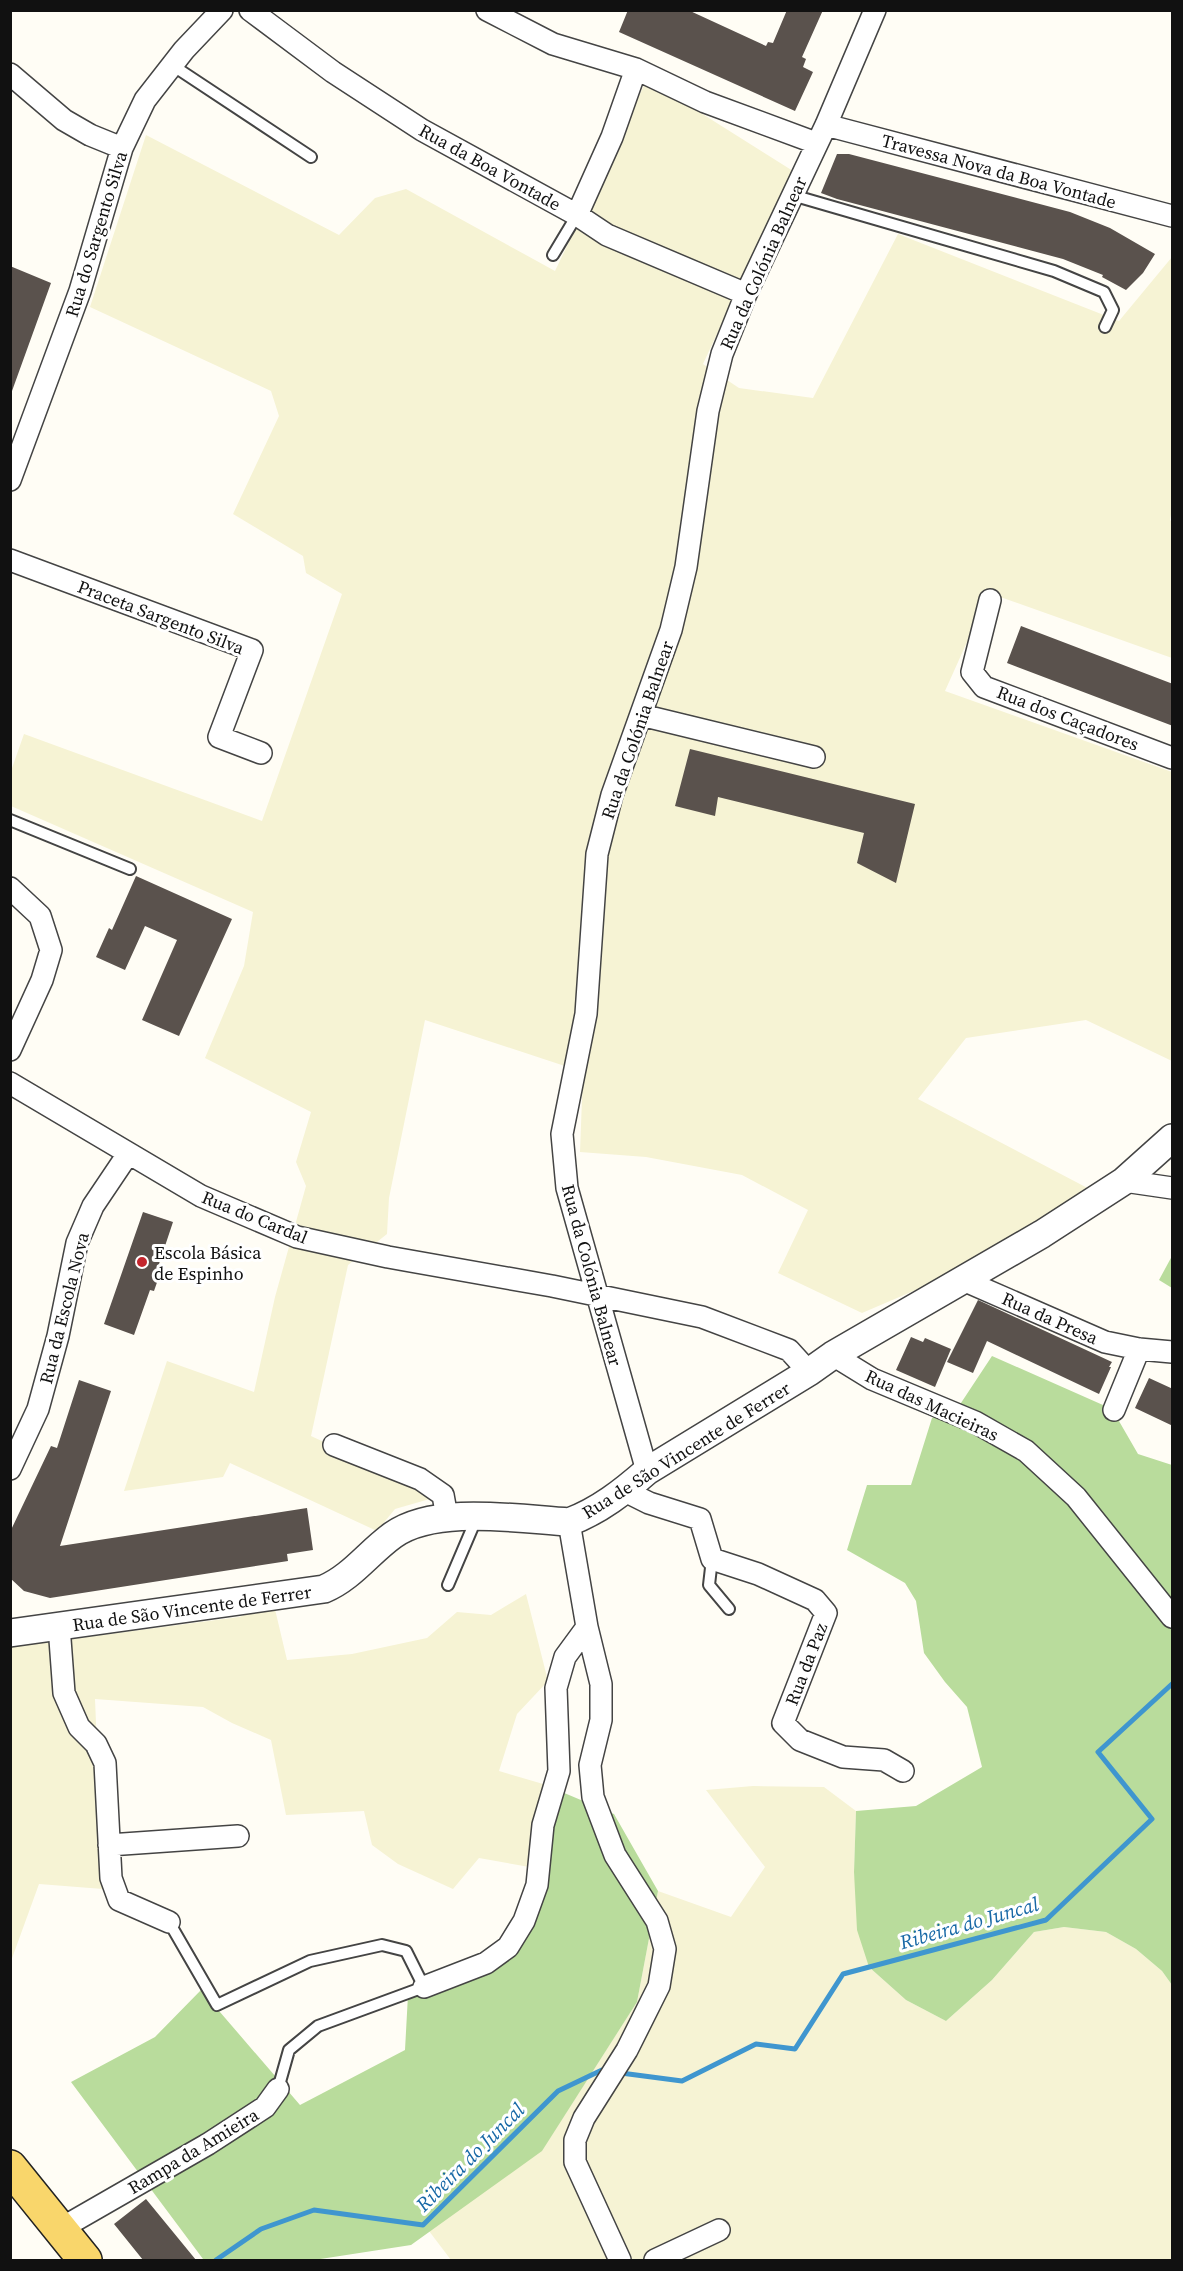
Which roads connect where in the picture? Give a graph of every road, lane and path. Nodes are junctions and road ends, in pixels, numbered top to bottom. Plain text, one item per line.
1 (222, 10) edge
2 (250, 10) edge
3 (487, 10) edge
4 (875, 10) edge
5 (172, 65) junction
6 (636, 69) junction
7 (10, 74) edge
8 (821, 134) junction
9 (122, 148) junction
10 (311, 157) dead end
11 (792, 195) junction
12 (577, 215) junction
13 (1173, 216) edge
14 (553, 255) dead end
15 (746, 294) junction
16 (1105, 327) dead end
17 (11, 480) edge
18 (10, 560) edge
19 (990, 600) dead end
20 (641, 715) junction
21 (261, 753) dead end
22 (814, 758) dead end
23 (1173, 758) edge
24 (10, 820) edge
25 (130, 869) dead end
26 (10, 888) edge
27 (10, 1050) edge
28 (10, 1083) edge
29 (1173, 1138) edge
30 (128, 1154) junction
31 (1124, 1181) junction
32 (1173, 1188) edge
33 (963, 1280) junction
34 (596, 1296) junction
35 (1139, 1349) junction
36 (1173, 1352) edge
37 (833, 1355) junction
38 (809, 1372) junction
39 (1114, 1410) dead end
40 (334, 1444) dead end
41 (10, 1469) edge
42 (647, 1472) junction
43 (625, 1491) junction
44 (447, 1517) junction
45 (477, 1517) junction
46 (569, 1522) junction
47 (712, 1559) junction
48 (448, 1585) dead end
49 (729, 1609) dead end
50 (1173, 1617) edge
51 (59, 1626) junction
52 (587, 1627) junction
53 (10, 1633) edge
54 (903, 1771) dead end
55 (238, 1836) dead end
56 (109, 1845) junction
57 (169, 1922) joint
58 (424, 1987) junction
59 (279, 2089) joint
60 (10, 2167) edge
61 (60, 2229) junction
62 (719, 2230) dead end
63 (85, 2260) edge
64 (620, 2260) edge
65 (655, 2260) edge

1 - 5 street, Rua do Sargento Silva
2 - 12 street, Rua da Boa Vontade
3 - 6 street, Travessa Nova da Boa Vontade
4 - 8 street, Rua da Colónia Balnear
5 - 9 street, Rua do Sargento Silva
5 - 10 lane
6 - 8 street, Travessa Nova da Boa Vontade
6 - 12 street
7 - 9 street
8 - 11 street, Rua da Colónia Balnear
8 - 13 street, Travessa Nova da Boa Vontade
9 - 17 street, Rua do Sargento Silva
11 - 15 street, Rua da Colónia Balnear
11 - 16 lane
12 - 14 lane
12 - 15 street, Rua da Boa Vontade
15 - 20 street, Rua da Colónia Balnear
18 - 21 street, Praceta Sargento Silva
19 - 23 street, Rua dos Caçadores
20 - 22 street
20 - 34 street, Rua da Colónia Balnear
24 - 25 lane
26 - 27 street
28 - 30 street, Rua do Cardal
29 - 31 street, Rua de São Vincente de Ferrer
30 - 34 street, Rua do Cardal
30 - 41 street, Rua da Escola Nova
31 - 32 street
31 - 33 street, Rua de São Vincente de Ferrer
33 - 35 street, Rua da Presa
33 - 37 street, Rua de São Vincente de Ferrer
34 - 38 street, Rua do Cardal
34 - 42 street, Rua da Colónia Balnear
35 - 36 street, Rua da Presa
35 - 39 street
37 - 38 street, Rua de São Vincente de Ferrer
37 - 50 street, Rua das Macieiras
38 - 42 street, Rua de São Vincente de Ferrer
40 - 44 street
42 - 43 street, Rua de São Vincente de Ferrer
43 - 46 street, Rua de São Vincente de Ferrer
43 - 47 street
44 - 45 street, Rua de São Vincente de Ferrer
44 - 51 street, Rua de São Vincente de Ferrer
45 - 46 street, Rua de São Vincente de Ferrer
45 - 48 lane
46 - 52 street
47 - 49 lane
47 - 54 street, Rua da Paz
51 - 53 street, Rua de São Vincente de Ferrer
51 - 56 street
52 - 58 street
52 - 64 street
55 - 56 street
56 - 57 street
57 - 58 lane
58 - 59 lane, Rampa da Amieira
59 - 61 street, Rampa da Amieira
60 - 61 main road
61 - 63 main road
62 - 65 street

